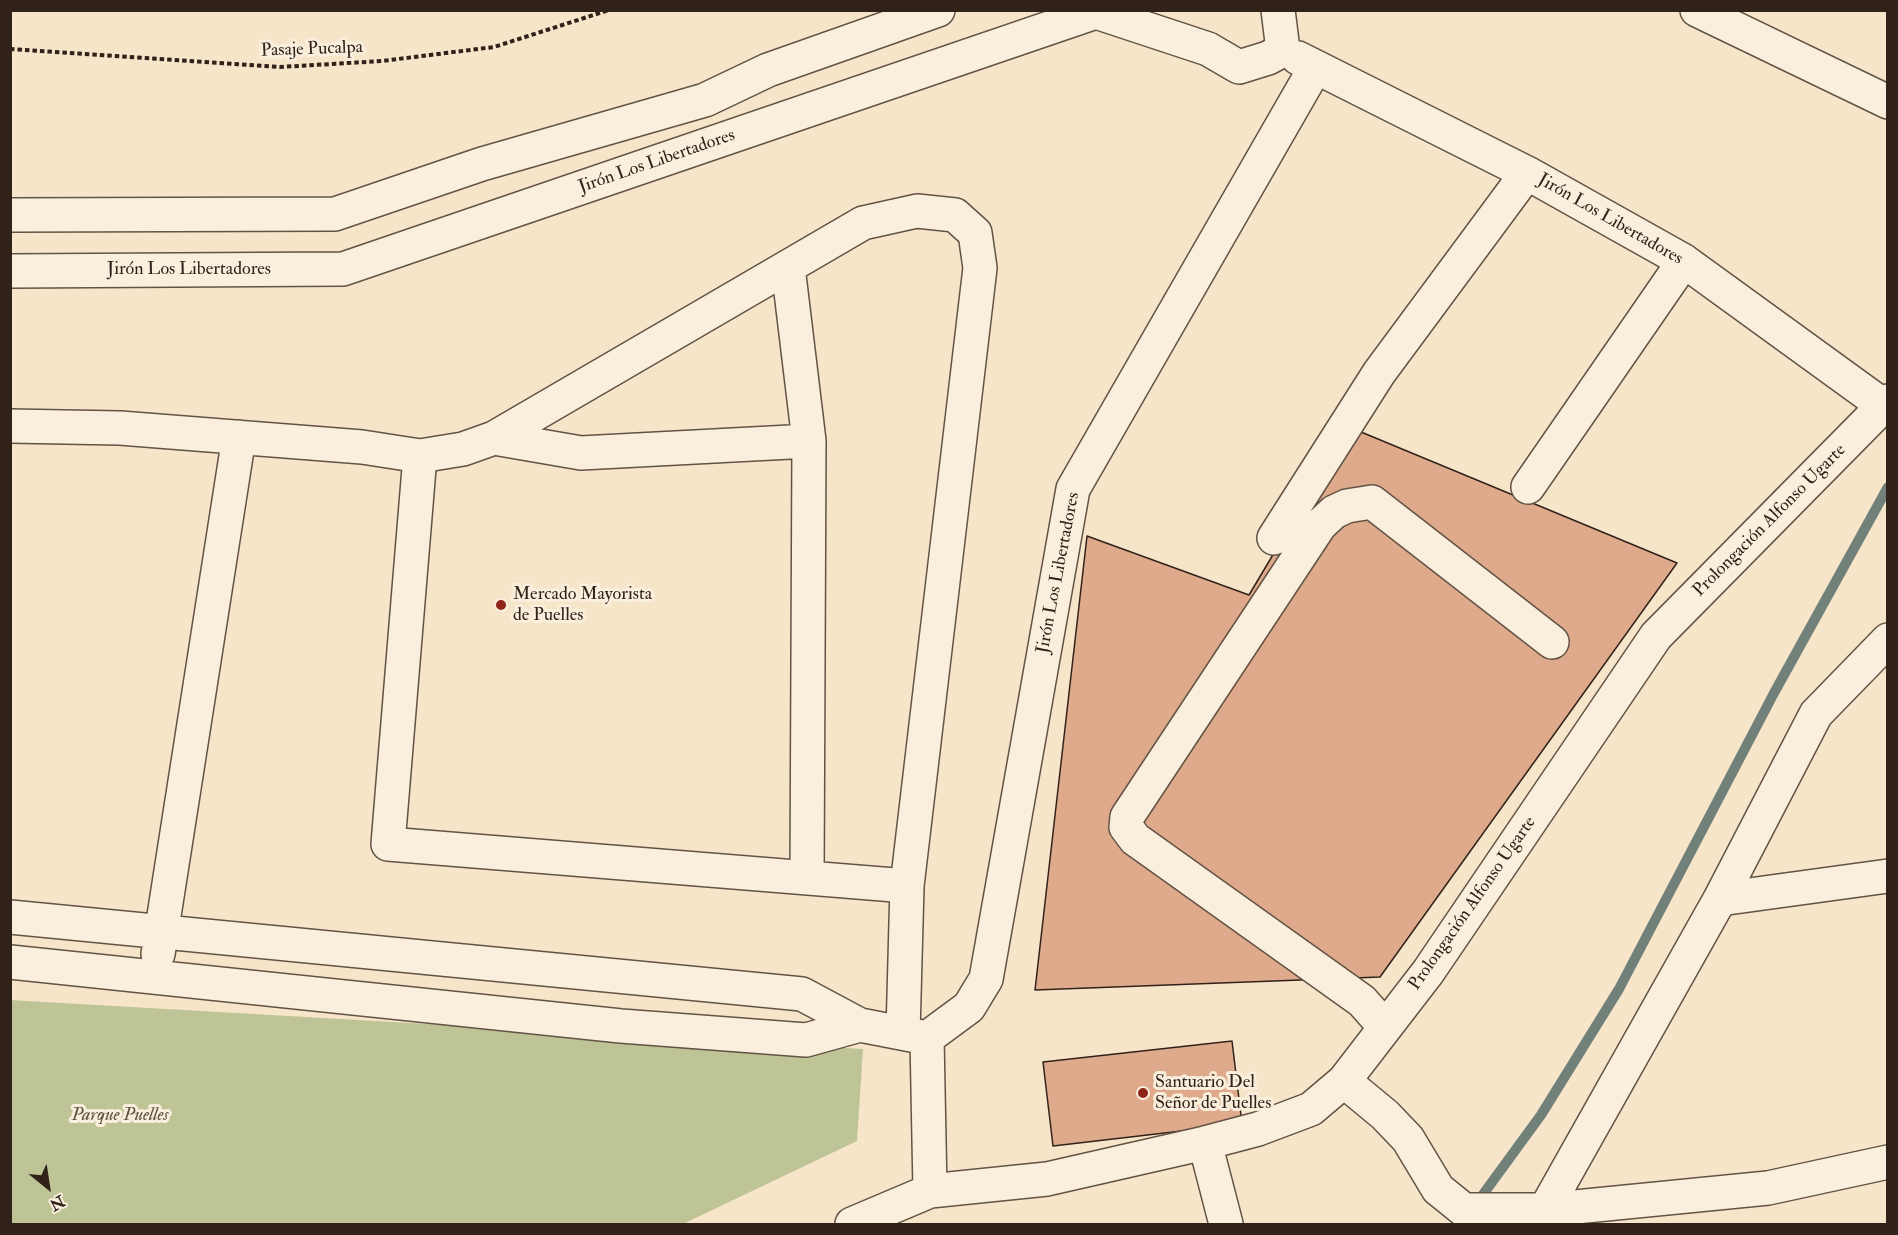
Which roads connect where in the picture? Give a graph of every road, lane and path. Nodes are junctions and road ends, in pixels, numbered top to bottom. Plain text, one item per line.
1 (609, 10) edge
2 (938, 10) edge
3 (1278, 10) edge
4 (1697, 10) edge
5 (10, 49) edge
6 (1282, 50) junction
7 (1315, 68) junction
8 (1887, 102) edge
9 (1527, 173) junction
10 (10, 215) edge
11 (1684, 261) junction
12 (788, 267) junction
13 (10, 271) edge
14 (1886, 406) edge
15 (10, 426) edge
16 (239, 437) junction
17 (494, 438) junction
18 (809, 441) junction
19 (420, 456) junction
20 (1528, 487) dead end
21 (1274, 538) dead end
22 (1887, 640) edge
23 (1552, 642) dead end
24 (1887, 876) edge
25 (807, 878) junction
26 (907, 886) junction
27 (1720, 899) junction
28 (10, 917) edge
29 (160, 932) junction
30 (10, 962) edge
31 (156, 977) junction
32 (860, 1025) junction
33 (1385, 1028) junction
34 (915, 1036) junction
35 (1344, 1081) junction
36 (1205, 1143) junction
37 (1887, 1162) edge
38 (930, 1191) junction
39 (1545, 1210) junction
40 (852, 1224) edge
41 (1226, 1224) edge

1 - 5 path, Pasaje Pucalpa
2 - 10 street
3 - 6 street
4 - 8 street
6 - 7 street, Jirón Los Libertadores
6 - 13 street, Jirón Los Libertadores
7 - 9 street, Jirón Los Libertadores
7 - 34 street, Jirón Los Libertadores
9 - 11 street, Jirón Los Libertadores
9 - 21 street
11 - 14 street, Jirón Los Libertadores
11 - 20 street
12 - 17 street
12 - 18 street
12 - 26 street
14 - 33 street, Prolongación Alfonso Ugarte
15 - 16 street
16 - 19 street
16 - 29 street
17 - 18 street
17 - 19 street
18 - 25 street
19 - 25 street
22 - 27 street
23 - 33 street
24 - 27 street
25 - 26 street
26 - 34 street
27 - 39 street
28 - 29 street
29 - 31 street
29 - 32 street
30 - 31 street
31 - 32 street
32 - 34 street
33 - 35 street, Prolongación Alfonso Ugarte
34 - 38 street
35 - 36 street, Prolongación Alfonso Ugarte
35 - 39 street
36 - 38 street, Prolongación Alfonso Ugarte
36 - 41 street
37 - 39 street
38 - 40 street, Prolongación Alfonso Ugarte

